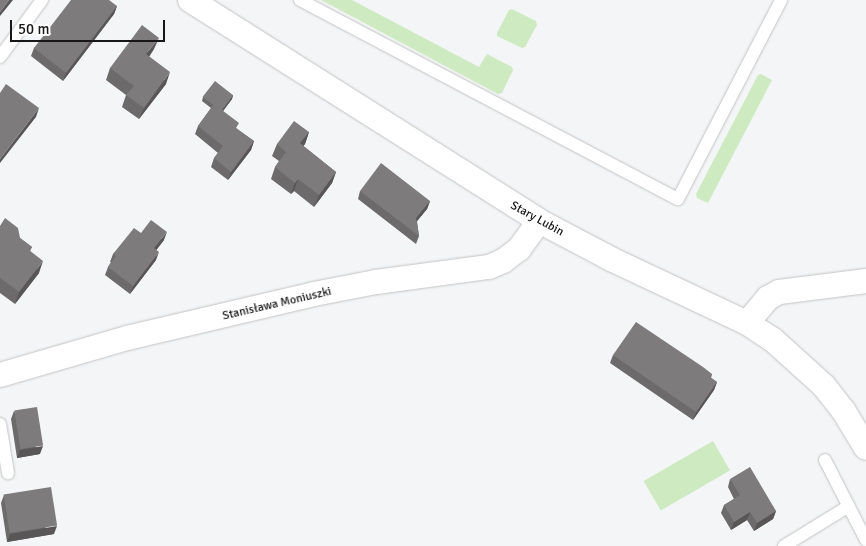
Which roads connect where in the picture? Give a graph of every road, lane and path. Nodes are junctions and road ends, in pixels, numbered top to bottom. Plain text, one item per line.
1 (42, 0) edge
2 (190, 0) edge
3 (300, 0) edge
4 (781, 0) edge
5 (0, 57) edge
6 (539, 221) junction
7 (866, 281) edge
8 (747, 323) junction
9 (0, 375) edge
10 (0, 424) edge
11 (866, 448) edge
12 (825, 460) dead end
13 (8, 473) dead end
14 (849, 506) junction
15 (866, 540) edge
16 (784, 546) edge

1 - 5 lane
2 - 6 street, Stary Lubin
3 - 4 lane
6 - 8 street, Stary Lubin
6 - 9 street, Stanisława Moniuszki
7 - 8 street
8 - 11 street, Stary Lubin
10 - 13 lane
12 - 14 lane
14 - 15 lane
14 - 16 lane

